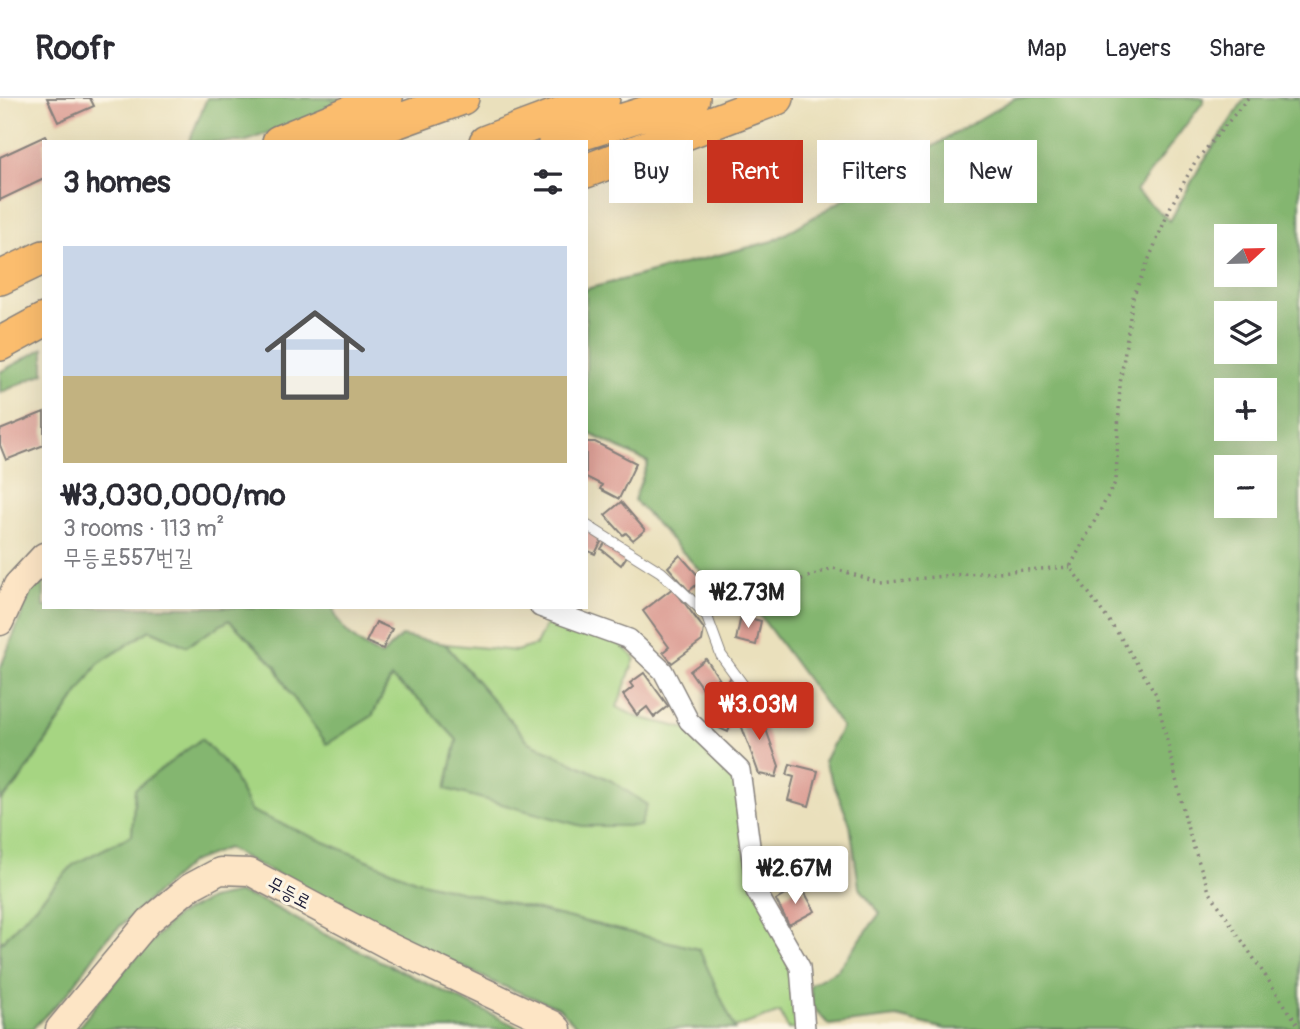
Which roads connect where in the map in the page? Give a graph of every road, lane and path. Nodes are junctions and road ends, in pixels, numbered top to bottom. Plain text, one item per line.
1 (386, 98) edge
2 (462, 98) edge
3 (603, 98) edge
4 (693, 98) edge
5 (777, 98) edge
6 (1248, 98) edge
7 (284, 140) edge
8 (346, 140) edge
9 (491, 140) edge
10 (561, 140) edge
11 (588, 170) edge
12 (42, 258) edge
13 (0, 278) edge
14 (42, 321) edge
15 (0, 344) edge
16 (588, 526) edge
17 (42, 558) edge
18 (1070, 567) junction
19 (743, 601) joint
20 (546, 609) edge
21 (706, 614) junction
22 (0, 622) edge
23 (748, 692) dead end
24 (1300, 1028) edge
25 (59, 1029) edge
26 (558, 1029) edge
27 (805, 1029) edge

1 - 7 highway
2 - 8 highway
3 - 9 highway
4 - 10 highway
5 - 11 highway
6 - 18 path
12 - 13 highway
14 - 15 highway
16 - 21 lane
17 - 22 main road
18 - 19 path
18 - 24 path
19 - 21 lane
20 - 27 street
21 - 23 lane
25 - 26 main road, 무등로

